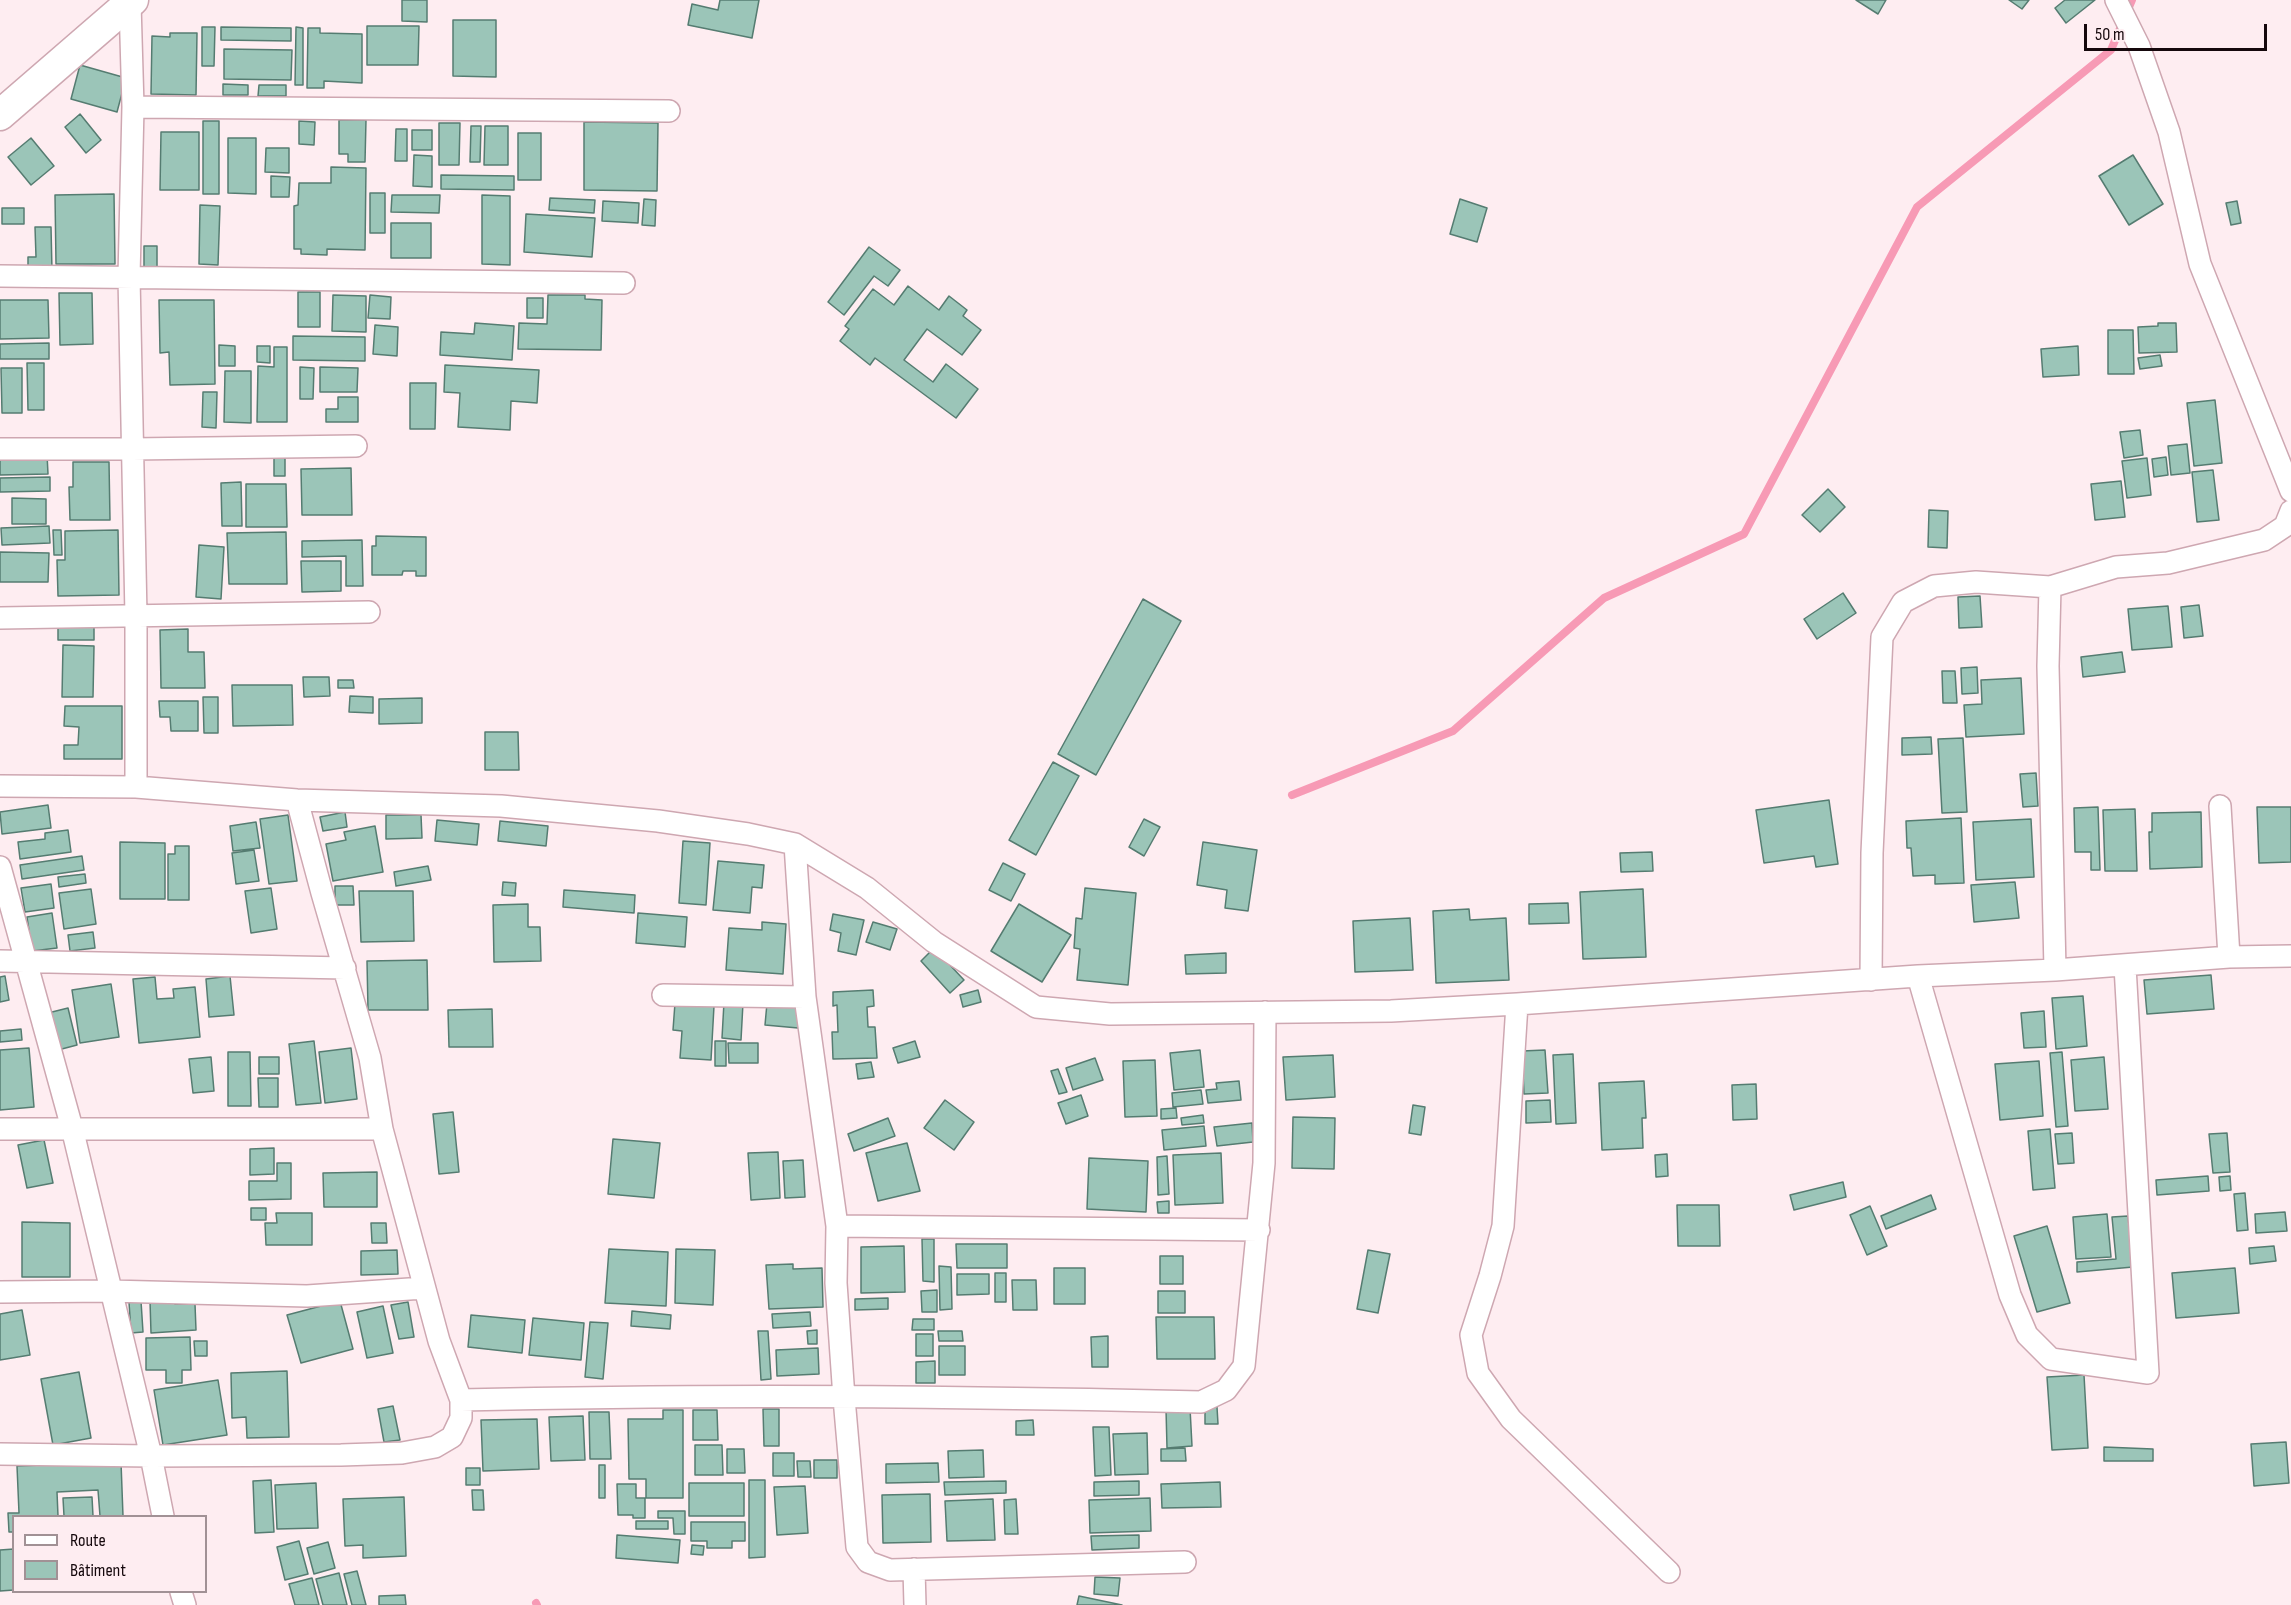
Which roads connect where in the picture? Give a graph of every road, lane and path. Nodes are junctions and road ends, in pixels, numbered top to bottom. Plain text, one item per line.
1 (2116, 0) edge
2 (131, 2) edge
3 (133, 107) junction
4 (669, 111) dead end
5 (0, 115) edge
6 (0, 276) edge
7 (129, 277) junction
8 (624, 283) dead end
9 (356, 446) dead end
10 (0, 448) edge
11 (132, 449) junction
12 (2291, 491) edge
13 (2291, 511) edge
14 (2050, 587) junction
15 (369, 612) dead end
16 (136, 616) junction
17 (0, 618) edge
18 (0, 786) edge
19 (136, 787) junction
20 (297, 800) junction
21 (2220, 806) dead end
22 (795, 844) junction
23 (0, 867) edge
24 (2291, 956) edge
25 (2229, 957) junction
26 (26, 961) junction
27 (0, 962) edge
28 (2125, 966) junction
29 (345, 968) junction
30 (2055, 970) junction
31 (1918, 976) junction
32 (1871, 980) junction
33 (663, 995) dead end
34 (805, 997) junction
35 (1517, 1004) junction
36 (1265, 1012) junction
37 (72, 1128) junction
38 (0, 1129) edge
39 (382, 1129) junction
40 (837, 1226) junction
41 (1259, 1230) junction
42 (424, 1288) junction
43 (0, 1292) edge
44 (110, 1292) junction
45 (843, 1398) junction
46 (461, 1400) junction
47 (0, 1454) edge
48 (151, 1456) junction
49 (163, 1515) edge
50 (1185, 1562) dead end
51 (914, 1569) junction
52 (1669, 1572) dead end
53 (915, 1605) edge

1 - 12 street
2 - 3 street
2 - 5 street
3 - 4 street
3 - 7 street
6 - 7 street
7 - 8 street
7 - 11 street
9 - 11 street
10 - 11 street
11 - 16 street
13 - 14 street
14 - 30 street
14 - 32 street
15 - 16 street
16 - 17 street
16 - 19 street
18 - 19 street
19 - 20 street
20 - 22 street
20 - 29 street
21 - 25 street
22 - 34 street
22 - 36 street
23 - 26 street
24 - 25 street
25 - 28 street
26 - 27 street
26 - 29 street
26 - 37 street
28 - 30 street
28 - 31 street
29 - 39 street
30 - 31 street
31 - 32 street
32 - 35 street
33 - 34 street
34 - 40 street
35 - 36 street
35 - 52 street
36 - 41 street
37 - 38 street
37 - 39 street
37 - 44 street
39 - 42 street
40 - 41 street
40 - 45 street
41 - 45 street
42 - 44 street
42 - 46 street
43 - 44 street
44 - 48 street
45 - 46 street
45 - 51 street
46 - 48 street
47 - 48 street
48 - 49 street
50 - 51 street
51 - 53 street

